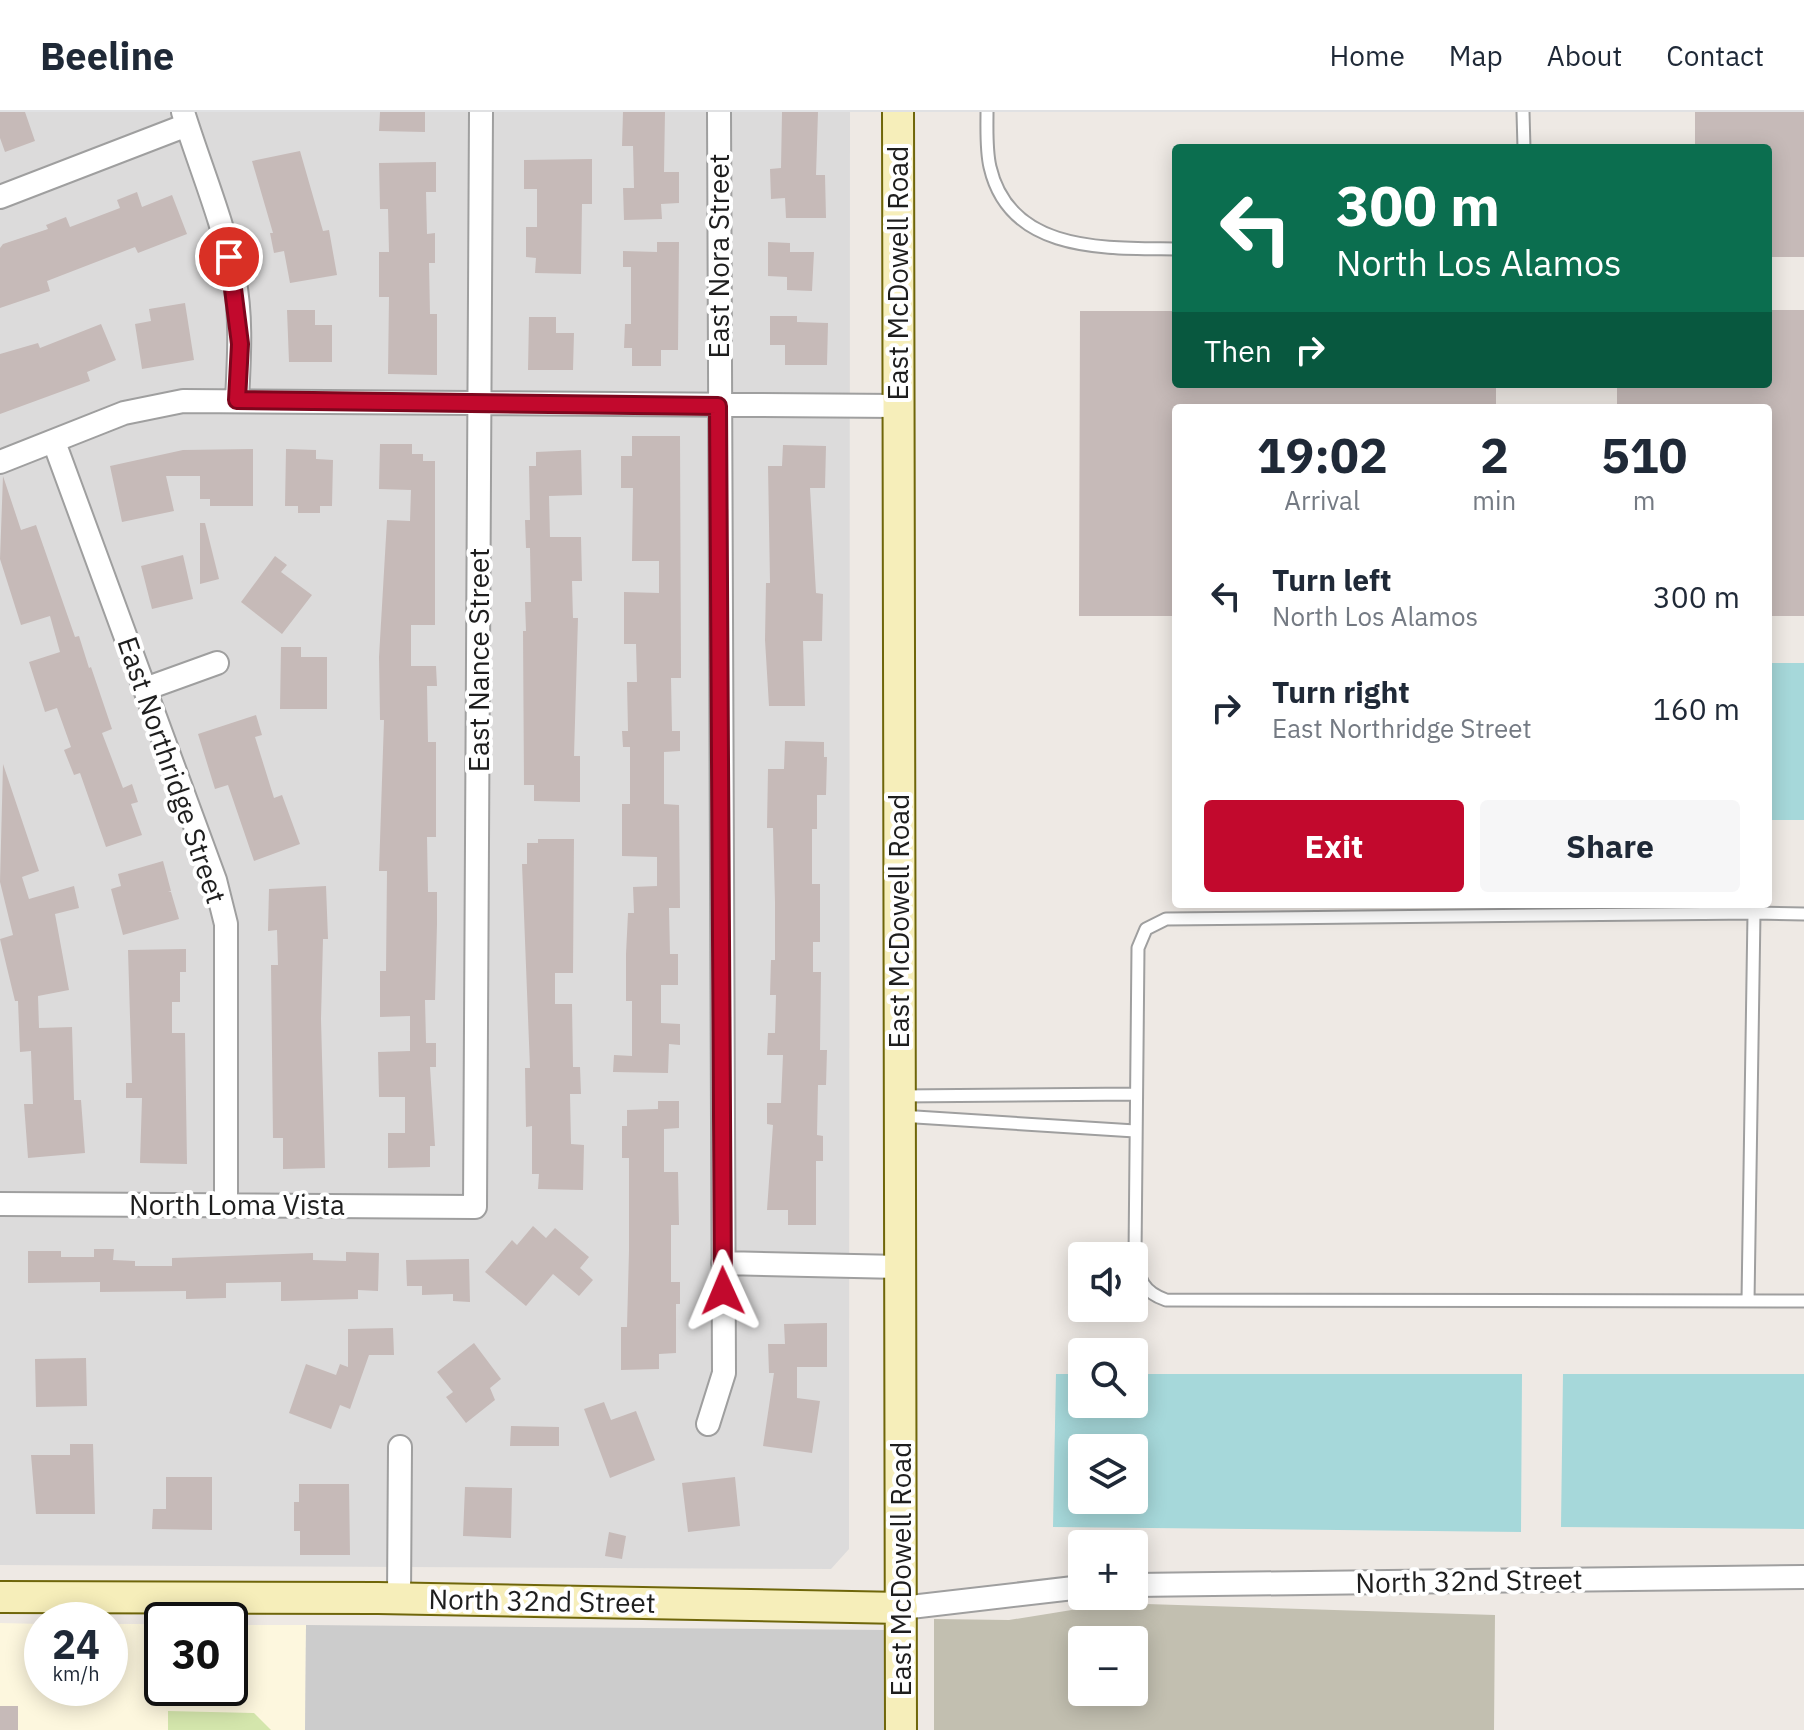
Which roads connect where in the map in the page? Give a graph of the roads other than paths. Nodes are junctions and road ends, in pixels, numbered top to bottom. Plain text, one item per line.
1 (481, 112) edge
2 (719, 112) edge
3 (898, 112) edge
4 (987, 112) edge
5 (1523, 112) edge
6 (185, 119) edge
7 (1524, 144) edge
8 (0, 197) edge
9 (1172, 249) edge
10 (237, 400) junction
11 (481, 404) junction
12 (718, 406) junction
13 (898, 406) junction
14 (54, 442) junction
15 (0, 462) edge
16 (217, 663) dead end
17 (145, 689) junction
18 (1754, 913) junction
19 (1804, 914) edge
20 (1136, 1094) junction
21 (900, 1106) junction
22 (1135, 1131) junction
23 (0, 1204) edge
24 (226, 1204) junction
25 (475, 1207) joint
26 (723, 1263) junction
27 (900, 1267) junction
28 (1748, 1301) junction
29 (1804, 1301) edge
30 (708, 1424) dead end
31 (400, 1447) dead end
32 (1804, 1577) edge
33 (1148, 1585) edge
34 (1068, 1589) edge
35 (0, 1597) edge
36 (399, 1598) junction
37 (902, 1608) junction
38 (901, 1730) edge

1 - 11 street, East Nance Street
2 - 12 street, East Nora Street
3 - 13 main road, East McDowell Road
4 - 9 lane
5 - 7 lane
6 - 8 street
6 - 10 street
10 - 11 street
10 - 14 street
11 - 12 street
11 - 25 street, East Nance Street
12 - 13 street
12 - 26 street, East Nora Street
13 - 21 main road, East McDowell Road
14 - 15 street
14 - 17 street, East Northridge Street
16 - 17 street
17 - 24 street, East Northridge Street
18 - 19 lane
18 - 20 lane
18 - 28 lane
20 - 21 lane
20 - 22 lane
21 - 22 lane
21 - 27 main road, East McDowell Road
22 - 28 lane
23 - 24 street, North Loma Vista
24 - 25 street, North Loma Vista
26 - 27 street
26 - 30 street, East Nora Street
27 - 37 main road, East McDowell Road
28 - 29 lane
31 - 36 street
32 - 33 street, North 32nd Street
34 - 37 street, North 32nd Street
35 - 36 main road, North 32nd Street
36 - 37 main road, North 32nd Street
37 - 38 main road, East McDowell Road

